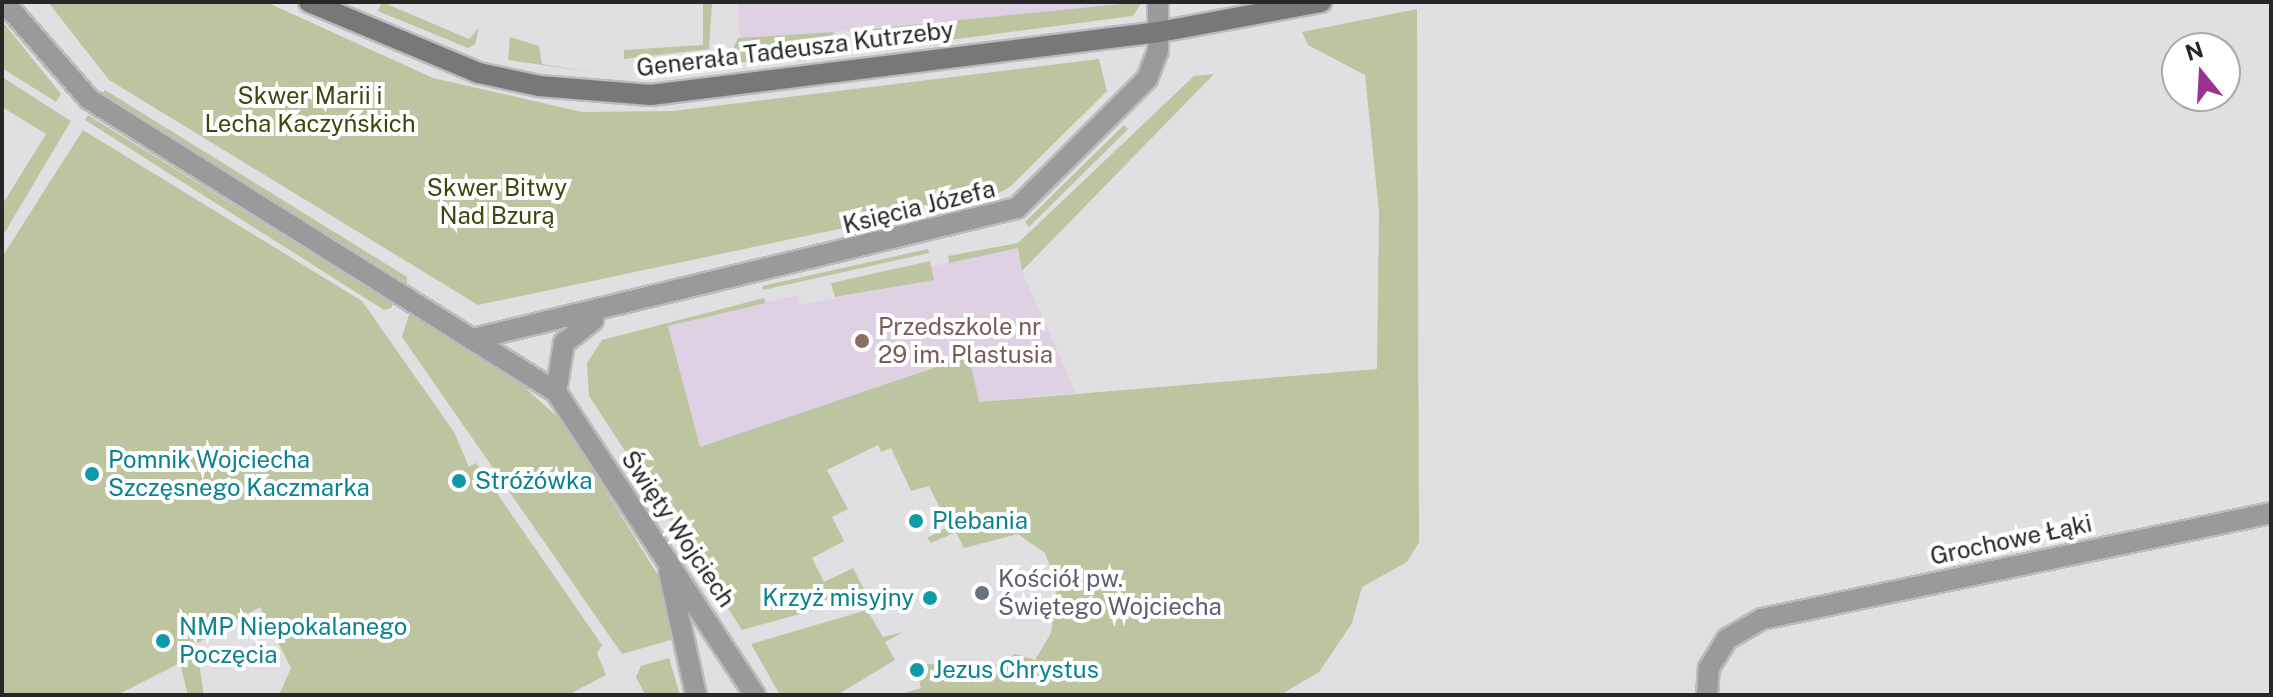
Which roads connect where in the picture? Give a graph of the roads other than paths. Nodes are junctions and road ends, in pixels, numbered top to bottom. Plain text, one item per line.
1 (4, 2) edge
2 (309, 2) edge
3 (1158, 2) edge
4 (1321, 2) edge
5 (1159, 32) junction
6 (608, 312) junction
7 (473, 339) junction
8 (556, 392) junction
9 (2271, 513) edge
10 (667, 560) junction
11 (696, 695) edge
12 (755, 695) edge
13 (1707, 695) edge

1 - 7 street
2 - 5 street, Generała Tadeusza Kutrzeby
3 - 5 street, Księcia Józefa
4 - 5 street, Generała Tadeusza Kutrzeby
5 - 6 street, Księcia Józefa
6 - 7 street, Księcia Józefa
6 - 8 street, Księcia Józefa
7 - 8 street
8 - 10 street, Święty Wojciech
9 - 13 street, Grochowe Łąki
10 - 11 street
10 - 12 street, Święty Wojciech

